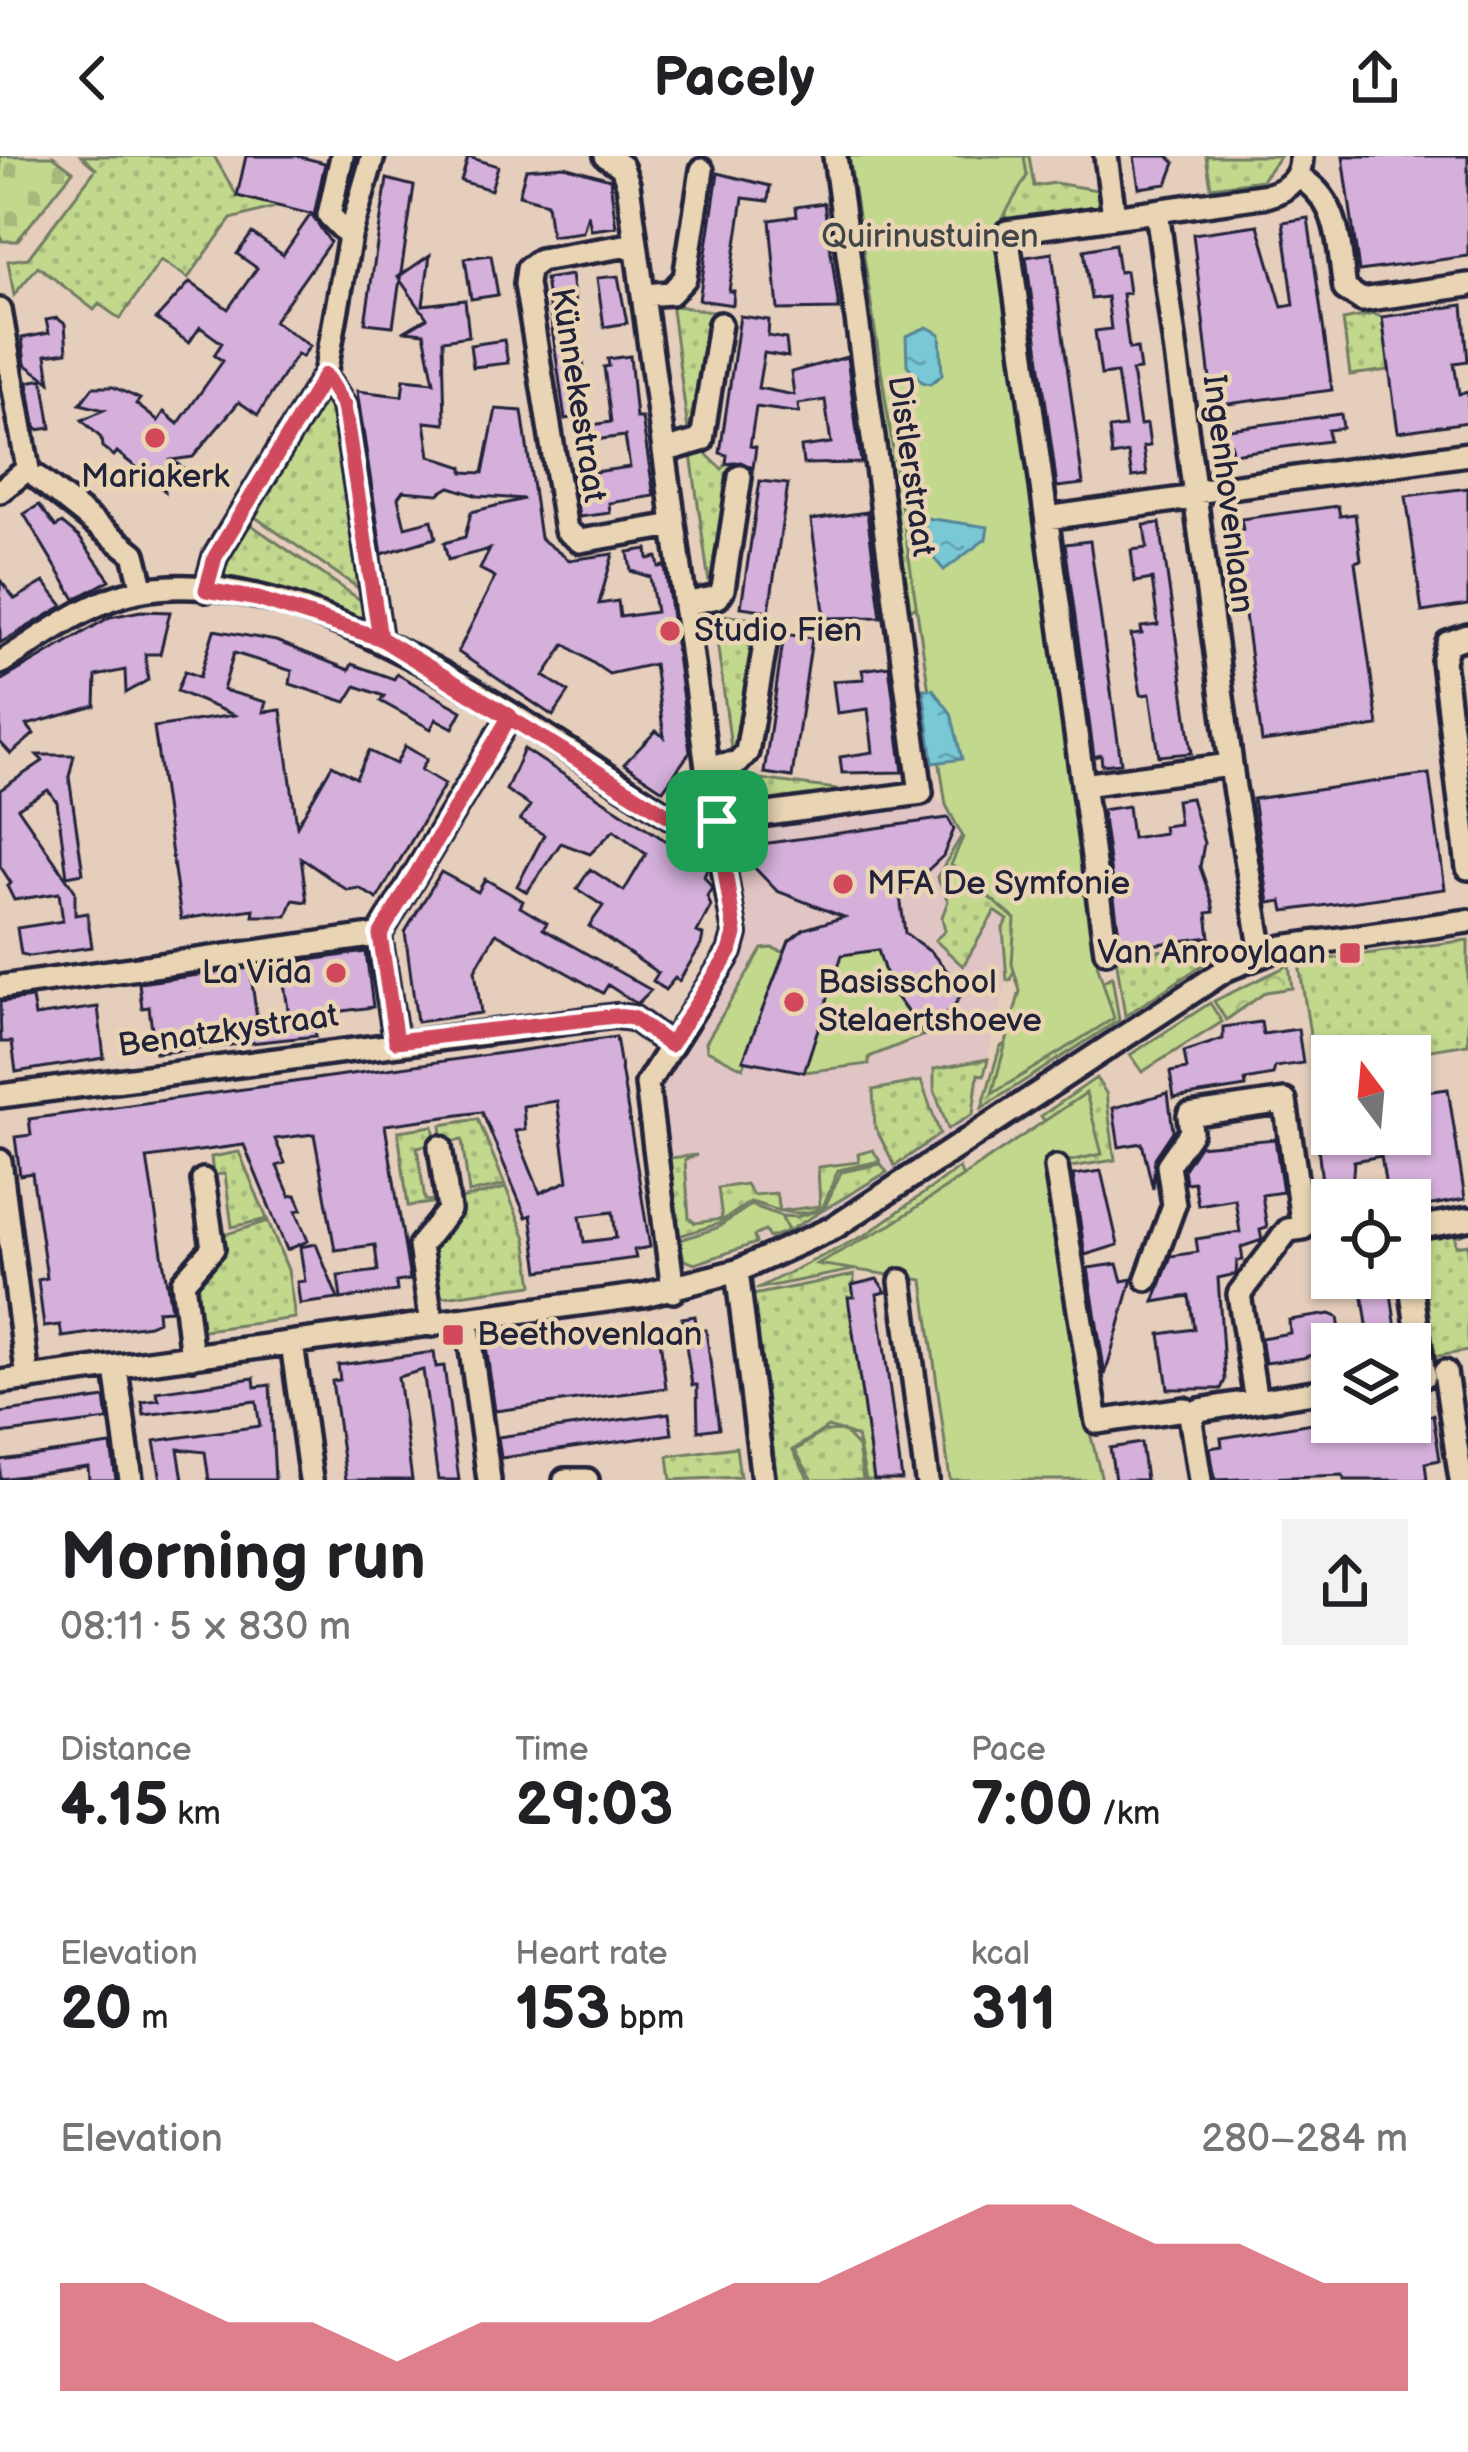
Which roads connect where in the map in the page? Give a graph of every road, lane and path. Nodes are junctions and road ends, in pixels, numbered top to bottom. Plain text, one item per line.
1 (342, 156) edge
2 (373, 156) edge
3 (608, 156) edge
4 (835, 156) edge
5 (1106, 156) edge
6 (1299, 166) edge
7 (702, 170) dead end
8 (1157, 211) junction
9 (1114, 216) junction
10 (350, 236) junction
11 (636, 244) junction
12 (1468, 285) edge
13 (643, 295) junction
14 (0, 310) edge
15 (720, 324) dead end
16 (325, 375) junction
17 (664, 451) junction
18 (1468, 454) edge
19 (740, 477) dead end
20 (38, 478) dead end
21 (0, 491) edge
22 (1195, 494) junction
23 (1047, 518) junction
24 (674, 525) junction
25 (143, 590) junction
26 (206, 590) junction
27 (685, 604) junction
28 (767, 633) dead end
29 (1468, 636) edge
30 (380, 638) junction
31 (0, 662) edge
32 (510, 716) junction
33 (1231, 765) junction
34 (706, 767) junction
35 (1083, 784) junction
36 (717, 821) junction
37 (1468, 868) edge
38 (1468, 921) edge
39 (380, 935) junction
40 (1106, 951) dead end
41 (1262, 953) junction
42 (0, 987) edge
43 (396, 1041) junction
44 (670, 1045) junction
45 (0, 1096) edge
46 (440, 1147) dead end
47 (0, 1161) edge
48 (1055, 1167) dead end
49 (203, 1180) dead end
50 (1468, 1219) edge
51 (1431, 1225) edge
52 (737, 1271) junction
53 (1147, 1280) dead end
54 (901, 1281) dead end
55 (673, 1291) junction
56 (1416, 1299) edge
57 (467, 1320) junction
58 (432, 1325) junction
59 (292, 1343) junction
60 (192, 1357) junction
61 (116, 1368) junction
62 (1437, 1373) edge
63 (28, 1379) junction
64 (0, 1382) edge
65 (1311, 1392) edge
66 (1256, 1401) junction
67 (1193, 1414) junction
68 (131, 1480) edge
69 (311, 1480) edge
70 (489, 1480) edge
71 (565, 1480) edge
72 (587, 1480) edge
73 (763, 1480) edge
74 (927, 1480) edge
75 (1200, 1480) edge
76 (1461, 1480) edge

1 - 10 street
2 - 10 street
3 - 11 street
4 - 36 street, Distlerstraat
5 - 9 street
6 - 8 street
6 - 12 street
7 - 13 street
8 - 9 street
8 - 22 street, Ingenhovenlaan
9 - 23 street
10 - 16 street
11 - 13 street
11 - 24 street, Künnekestraat
13 - 17 street
14 - 21 street
15 - 17 street
16 - 26 street
16 - 30 street
17 - 24 street
18 - 22 street
19 - 27 street
20 - 25 street
22 - 23 street
22 - 33 street, Ingenhovenlaan
23 - 35 street
24 - 27 street
25 - 26 street
25 - 31 street
26 - 30 street
27 - 34 street
28 - 34 street
29 - 37 street
30 - 32 street
32 - 36 street
32 - 39 street
33 - 35 street
33 - 41 street, Ingenhovenlaan
34 - 36 street
35 - 40 street
36 - 44 street
38 - 41 street
39 - 42 street
39 - 43 street
41 - 52 street
43 - 44 street, Benatzkystraat
43 - 45 street, Benatzkystraat
44 - 55 street
46 - 58 street
47 - 63 street
48 - 67 street
49 - 60 street
50 - 51 street
52 - 55 street
52 - 73 street
53 - 66 street
54 - 74 street
55 - 57 street
56 - 62 street
57 - 58 street
57 - 70 street
58 - 59 street
59 - 60 street
59 - 69 street
60 - 61 street
61 - 63 street
61 - 68 street
62 - 76 street
63 - 64 street
65 - 66 street
66 - 67 street
67 - 75 street
71 - 72 street

